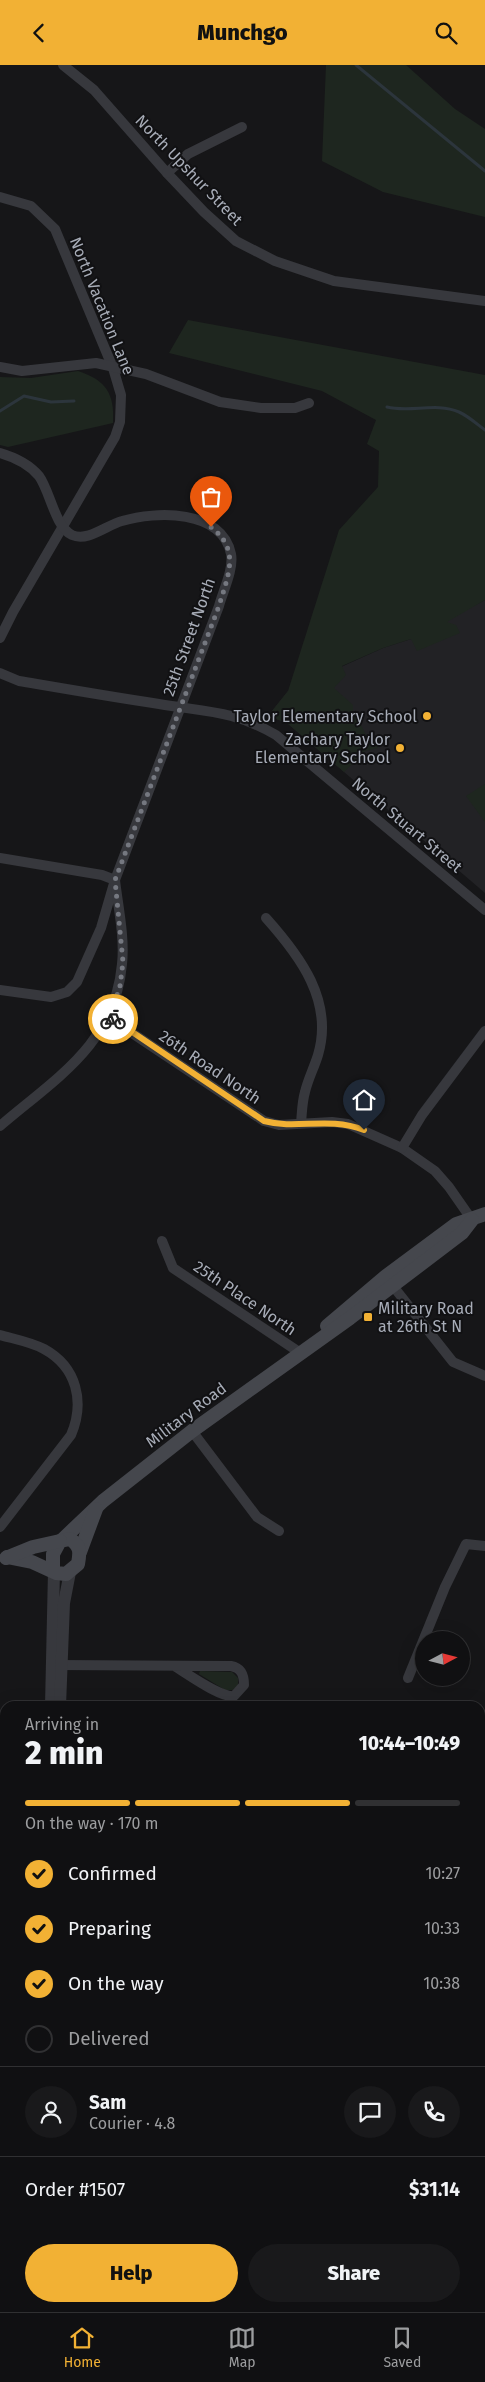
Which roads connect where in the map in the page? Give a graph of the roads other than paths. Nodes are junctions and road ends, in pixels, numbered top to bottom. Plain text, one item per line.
1 (63, 65) edge
2 (242, 127) dead end
3 (167, 173) junction
4 (0, 197) edge
5 (485, 301) edge
6 (0, 367) edge
7 (113, 368) junction
8 (309, 403) dead end
9 (0, 453) edge
10 (63, 529) junction
11 (0, 638) edge
12 (0, 673) edge
13 (179, 708) junction
14 (0, 858) edge
15 (115, 880) junction
16 (485, 910) edge
17 (266, 918) dead end
18 (0, 990) edge
19 (110, 1016) junction
20 (485, 1031) edge
21 (301, 1123) junction
22 (0, 1126) edge
23 (402, 1148) junction
24 (479, 1217) edge
25 (162, 1241) dead end
26 (389, 1281) junction
27 (0, 1335) edge
28 (299, 1352) junction
29 (485, 1376) edge
30 (192, 1431) junction
31 (96, 1509) junction
32 (0, 1527) edge
33 (279, 1531) dead end
34 (61, 1540) junction
35 (485, 1546) edge
36 (80, 1552) junction
37 (4, 1559) edge
38 (53, 1570) junction
39 (70, 1572) junction
40 (57, 1665) junction
41 (176, 1667) junction
42 (408, 1678) dead end
43 (52, 1701) edge
44 (60, 1701) edge

1 - 3 street, North Upshur Street
2 - 3 street
3 - 5 street, North Upshur Street
4 - 7 street, North Vacation Lane
6 - 7 street
7 - 8 street
7 - 10 street, North Vacation Lane
9 - 10 street
10 - 11 street, North Vacation Lane
10 - 13 street, 25th Street North
12 - 13 street, North Stuart Street
13 - 15 street, 25th Street North
13 - 16 street, North Stuart Street
14 - 15 street
15 - 18 street, 25th Street North
15 - 19 street, 25th Street North
17 - 21 street
19 - 21 street, 26th Road North
19 - 22 street, 25th Street North
20 - 23 street
21 - 23 street, 26th Road North
23 - 24 street, 26th Road North
24 - 26 main road, Military Road
25 - 28 street, 25th Place North
26 - 28 main road, Military Road
26 - 29 street
27 - 32 street
28 - 30 main road, Military Road
30 - 31 main road, Military Road
30 - 33 street
31 - 34 main road, Military Road
31 - 36 main road
34 - 36 main road
34 - 37 main road
34 - 38 main road
35 - 42 street
36 - 39 main road
37 - 38 main road
38 - 39 main road
38 - 40 street
39 - 40 street
40 - 41 street
40 - 43 street
40 - 44 street
41 - 41 street

